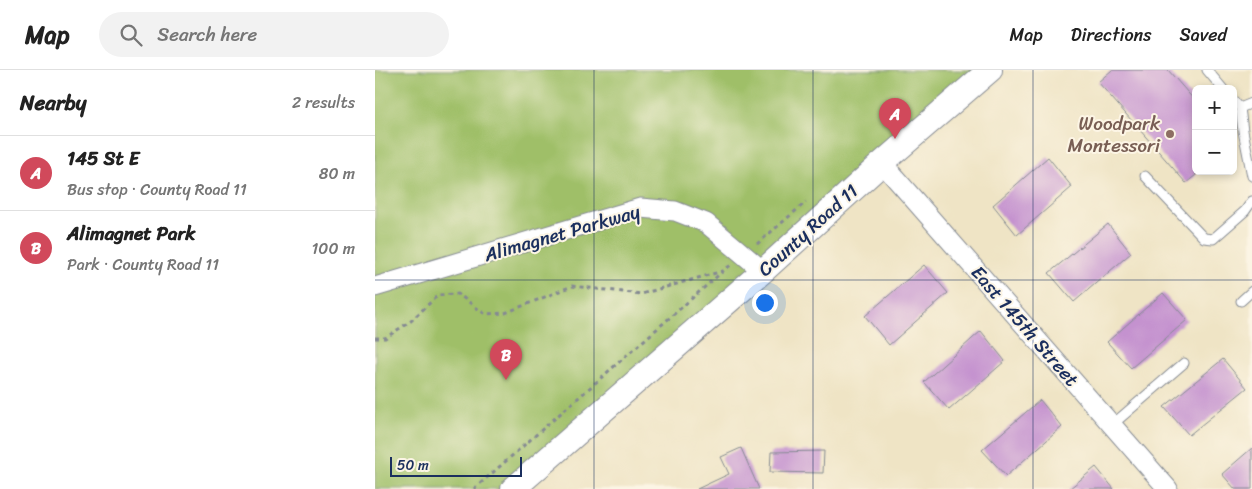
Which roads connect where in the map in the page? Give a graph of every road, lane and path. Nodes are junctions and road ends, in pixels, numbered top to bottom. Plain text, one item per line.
1 (990, 70) edge
2 (1207, 70) edge
3 (1220, 85) edge
4 (1252, 103) edge
5 (1237, 105) edge
6 (1240, 108) junction
7 (882, 163) junction
8 (1145, 176) dead end
9 (1252, 176) edge
10 (809, 200) dead end
11 (1252, 201) edge
12 (744, 255) junction
13 (723, 271) junction
14 (763, 271) junction
15 (375, 287) edge
16 (1252, 291) edge
17 (1241, 301) dead end
18 (375, 338) edge
19 (1183, 363) dead end
20 (1112, 425) junction
21 (474, 489) edge
22 (513, 489) edge
23 (1168, 489) edge

1 - 7 street, County Road 11
2 - 3 lane
4 - 6 lane
5 - 6 lane
6 - 9 lane
7 - 14 street, County Road 11
7 - 20 street, East 145th Street
8 - 11 lane
10 - 12 path
12 - 13 path
12 - 14 street, Alimagnet Parkway
12 - 15 street, Alimagnet Parkway
13 - 18 path
13 - 21 path
14 - 22 street, County Road 11
16 - 17 lane
19 - 20 lane
20 - 23 street, East 145th Street

